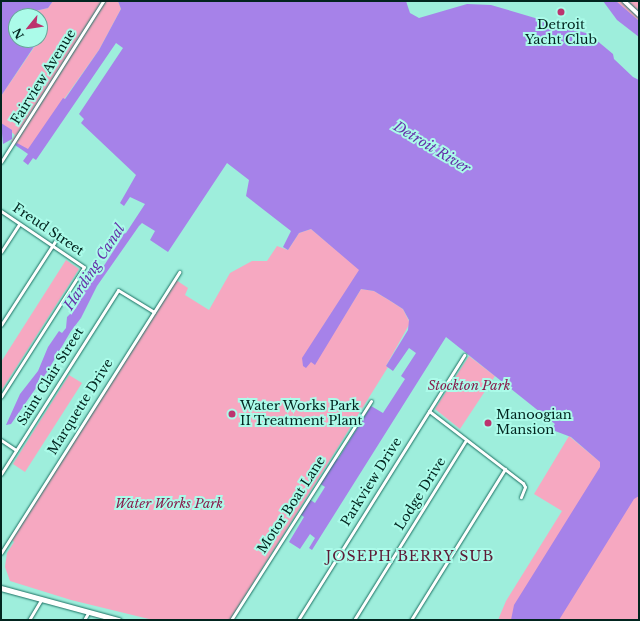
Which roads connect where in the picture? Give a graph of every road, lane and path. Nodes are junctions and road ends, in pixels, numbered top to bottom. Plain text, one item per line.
1 (103, 1) edge
2 (624, 1) edge
3 (639, 15) edge
4 (1, 162) edge
5 (1, 211) edge
6 (20, 224) junction
7 (58, 237) dead end
8 (52, 245) junction
9 (1, 252) edge
10 (178, 272) dead end
11 (154, 312) junction
12 (1, 325) edge
13 (464, 355) dead end
14 (1, 397) edge
15 (371, 401) dead end
16 (429, 411) junction
17 (1, 440) edge
18 (466, 440) junction
19 (16, 450) junction
20 (505, 469) junction
21 (1, 474) edge
22 (521, 497) dead end
23 (1, 553) edge
24 (1, 588) edge
25 (41, 600) junction
26 (88, 613) junction
27 (29, 620) edge
28 (84, 620) edge
29 (119, 620) edge
30 (231, 620) edge
31 (298, 620) edge
32 (354, 620) edge
33 (411, 620) edge

1 - 4 street, Fairview Avenue
2 - 3 street
5 - 6 street, Freud Street
6 - 8 street, Freud Street
6 - 9 street
7 - 8 street
8 - 12 street
8 - 14 street, Freud Street
10 - 11 street, Marquette Drive
11 - 19 street, Saint Clair Street
11 - 23 street, Marquette Drive
13 - 16 street, Parkview Drive
15 - 30 street, Motor Boat Lane
16 - 18 street
16 - 31 street, Parkview Drive
17 - 19 street
18 - 20 street
18 - 32 street, Lodge Drive
19 - 21 street, Saint Clair Street
20 - 22 street
20 - 33 street
24 - 25 main road
25 - 26 main road
25 - 27 street
26 - 28 street
26 - 29 main road

